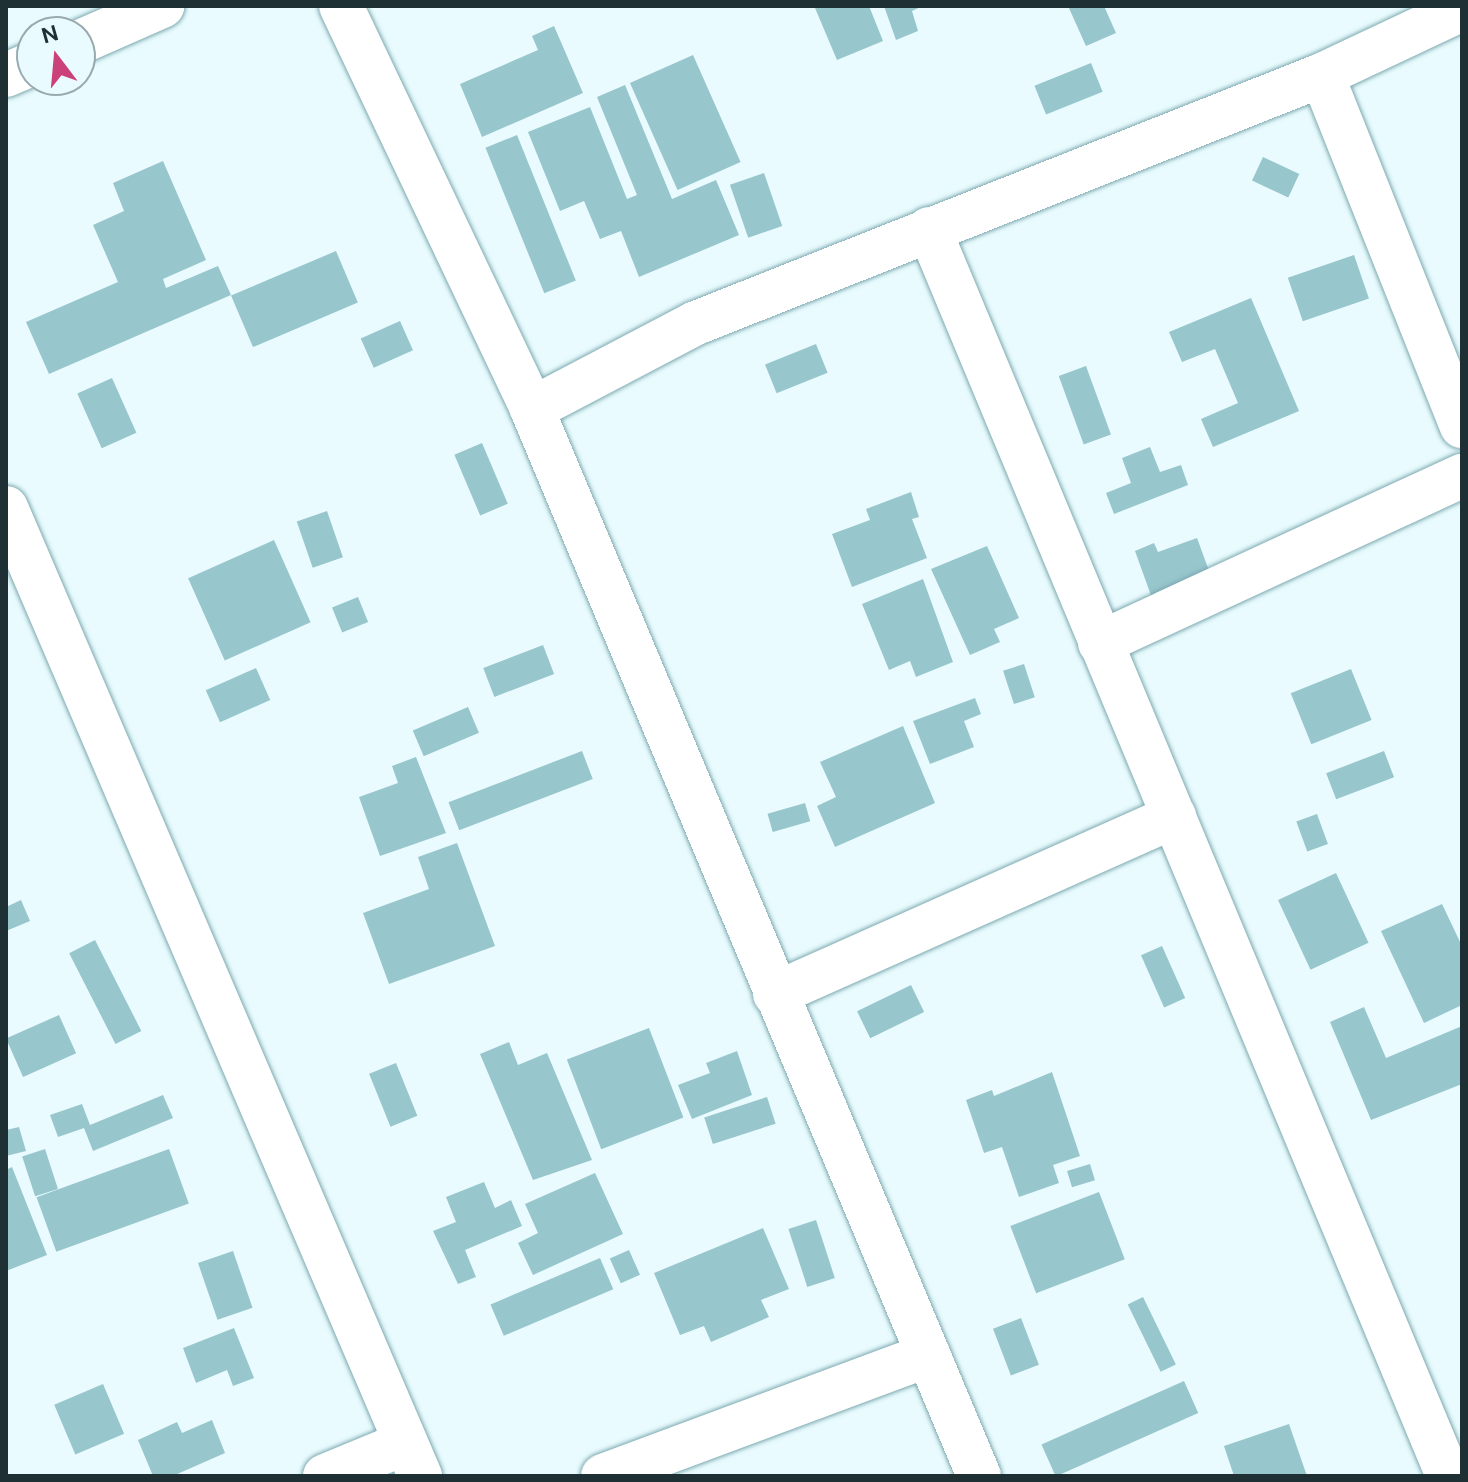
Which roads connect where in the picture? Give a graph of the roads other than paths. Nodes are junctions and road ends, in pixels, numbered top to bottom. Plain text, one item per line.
1 (162, 6) edge
2 (341, 6) edge
3 (1462, 9) edge
4 (96, 35) edge
5 (1322, 75) junction
6 (929, 229) junction
7 (532, 409) junction
8 (1462, 426) edge
9 (1462, 476) edge
10 (6, 508) edge
11 (1100, 643) junction
12 (1174, 816) junction
13 (775, 994) junction
14 (928, 1355) junction
15 (412, 1460) edge
16 (325, 1476) edge
17 (603, 1476) edge
18 (979, 1476) edge
19 (1448, 1476) edge

1 - 4 street
2 - 7 street
3 - 5 street
5 - 6 street
5 - 8 street
6 - 7 street
6 - 11 street
7 - 13 street
9 - 11 street
10 - 15 street
11 - 12 street
12 - 13 street
12 - 19 street
13 - 14 street
14 - 17 street
14 - 18 street
15 - 16 street

